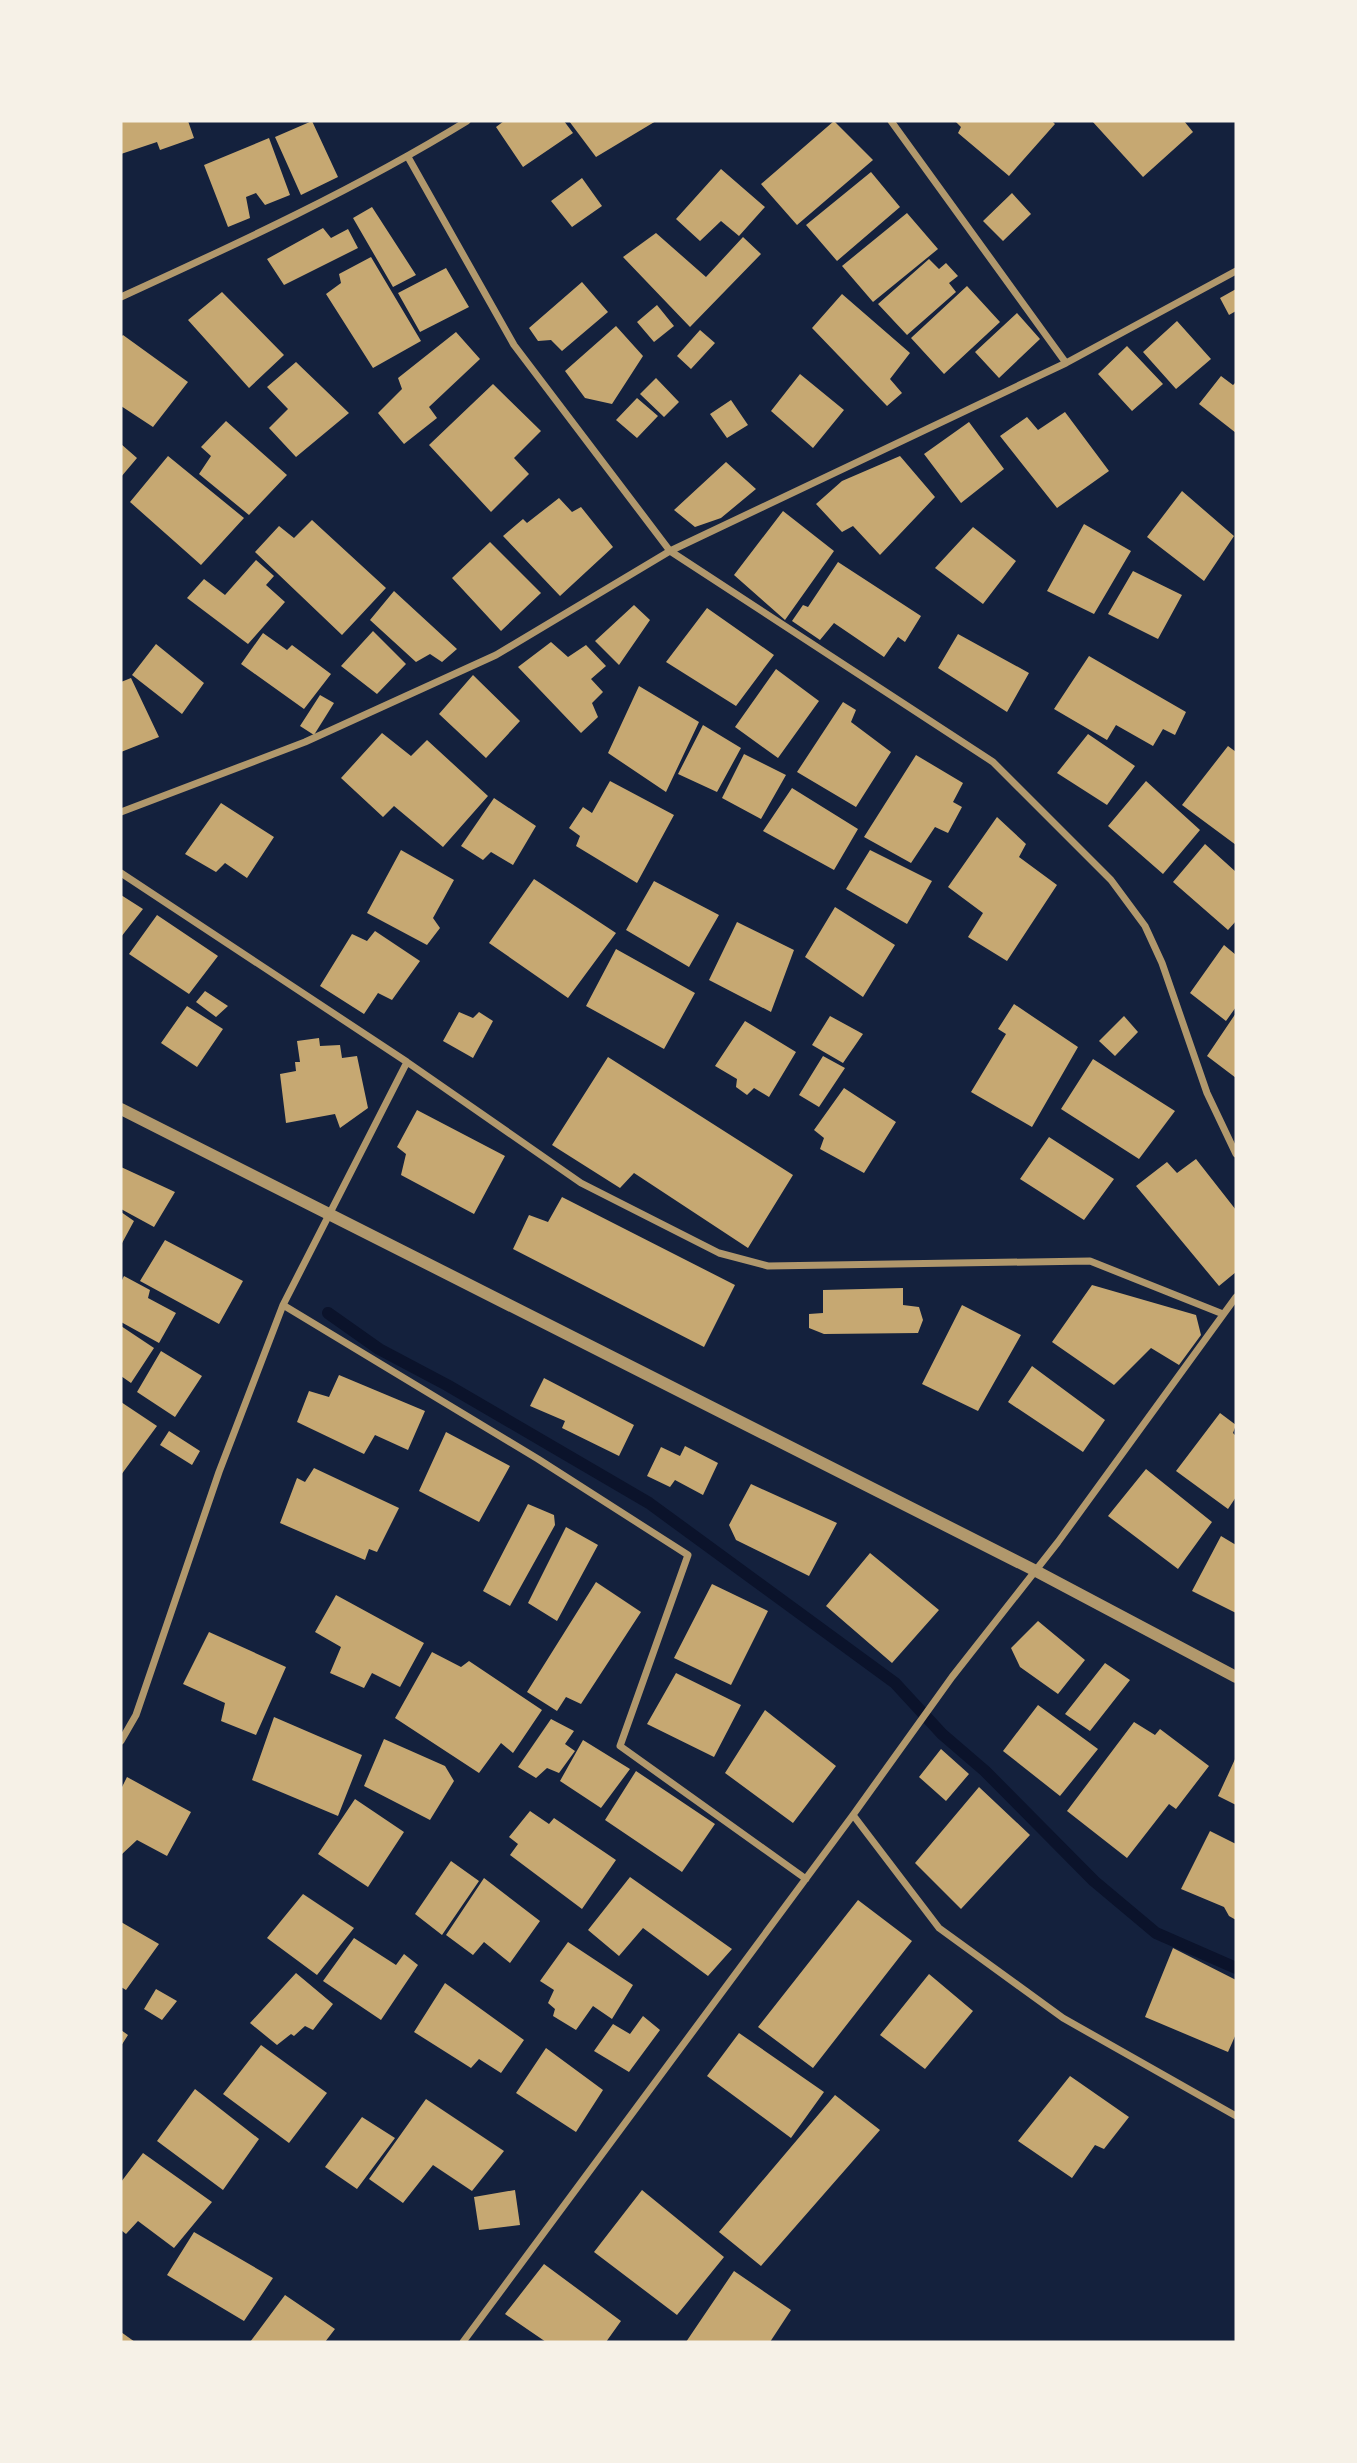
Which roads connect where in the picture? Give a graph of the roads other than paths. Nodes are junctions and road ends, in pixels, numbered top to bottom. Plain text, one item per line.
1 (467, 121) edge
2 (891, 121) edge
3 (408, 157) junction
4 (1236, 271) edge
5 (121, 297) edge
6 (1066, 363) junction
7 (670, 551) junction
8 (121, 812) edge
9 (121, 873) edge
10 (407, 1062) junction
11 (121, 1109) edge
12 (1236, 1154) edge
13 (330, 1213) junction
14 (1236, 1297) edge
15 (283, 1305) junction
16 (1223, 1314) junction
17 (1036, 1571) junction
18 (1236, 1677) edge
19 (121, 1741) edge
20 (853, 1815) junction
21 (806, 1879) junction
22 (1236, 2116) edge
23 (463, 2342) edge

1 - 3 street
2 - 6 street
3 - 5 street
3 - 7 street
4 - 6 street
6 - 7 street
7 - 8 street
7 - 12 street
9 - 10 street
10 - 13 street
10 - 16 street
11 - 13 street
13 - 15 street
13 - 17 street
14 - 16 street
15 - 19 street
15 - 21 street
16 - 17 street
17 - 18 street
17 - 20 street
20 - 21 street
20 - 22 street
21 - 23 street

